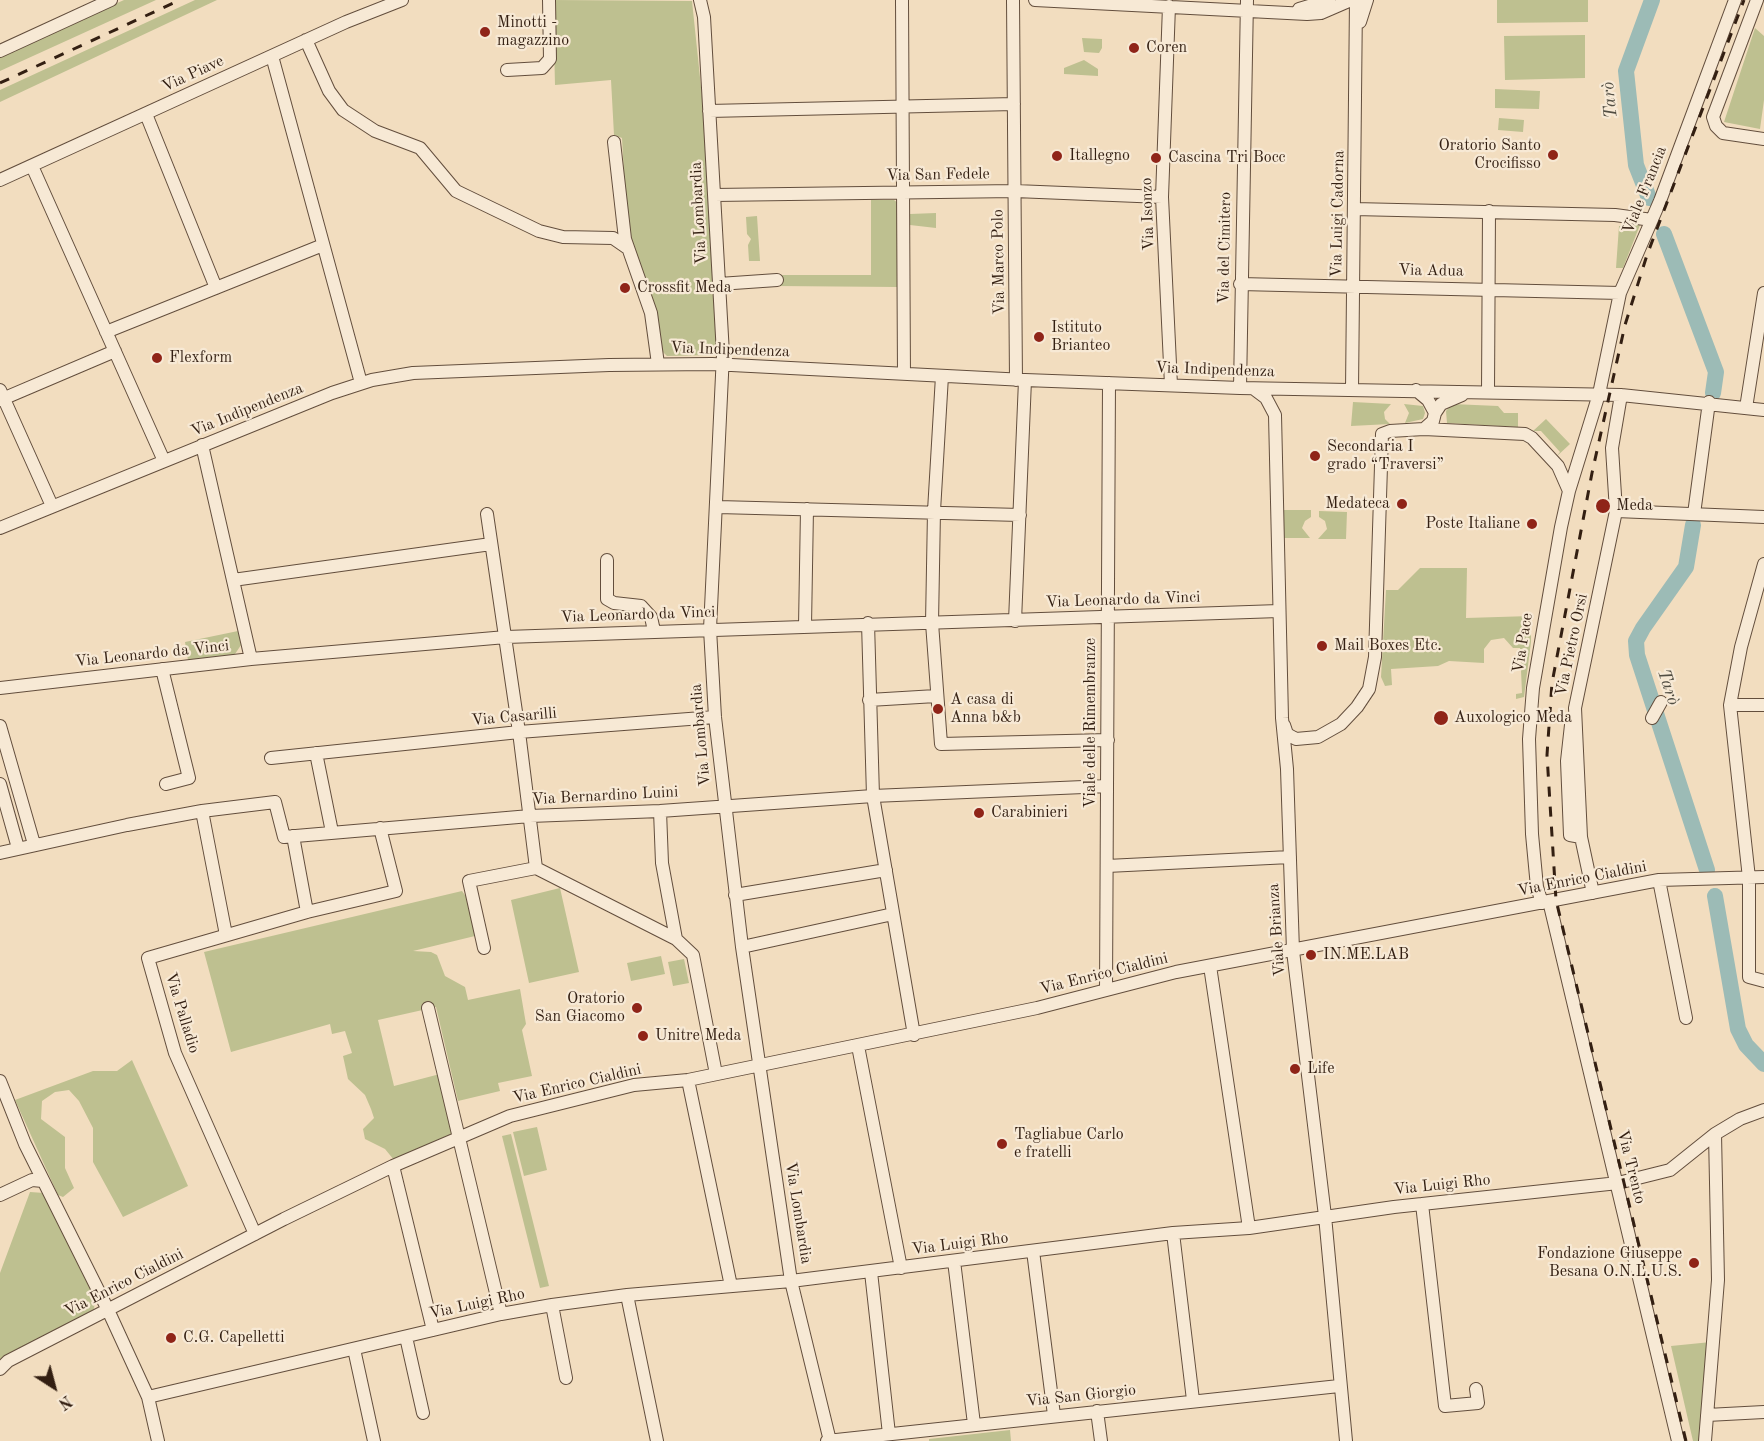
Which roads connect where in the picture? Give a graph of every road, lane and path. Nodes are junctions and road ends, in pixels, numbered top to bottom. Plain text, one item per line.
1 (111, 0) edge
2 (402, 0) edge
3 (549, 0) edge
4 (700, 0) edge
5 (705, 0) edge
6 (902, 0) edge
7 (1013, 0) edge
8 (1035, 0) edge
9 (1329, 0) edge
10 (1351, 0) edge
11 (1356, 0) edge
12 (1367, 0) edge
13 (1735, 0) edge
14 (1757, 0) edge
15 (1252, 5) edge
16 (1169, 6) junction
17 (1283, 12) junction
18 (1321, 13) junction
19 (704, 17) junction
20 (1357, 33) junction
21 (306, 40) junction
22 (0, 51) edge
23 (272, 56) junction
24 (507, 70) dead end
25 (1014, 104) junction
26 (903, 106) junction
27 (709, 111) junction
28 (146, 114) junction
29 (1764, 139) edge
30 (614, 142) dead end
31 (32, 166) junction
32 (0, 180) edge
33 (1015, 191) junction
34 (904, 192) junction
35 (714, 195) junction
36 (1162, 197) junction
37 (1354, 209) junction
38 (1489, 211) junction
39 (1652, 220) junction
40 (323, 245) junction
41 (626, 247) junction
42 (777, 280) dead end
43 (719, 284) junction
44 (1240, 284) junction
45 (1353, 286) junction
46 (216, 288) junction
47 (1489, 289) junction
48 (1620, 293) junction
49 (1764, 293) edge
50 (106, 332) junction
51 (115, 351) junction
52 (658, 364) junction
53 (723, 365) junction
54 (904, 374) junction
55 (942, 376) junction
56 (1021, 380) junction
57 (361, 383) junction
58 (1109, 383) junction
59 (1171, 386) junction
60 (1247, 388) junction
61 (1287, 389) junction
62 (1352, 390) junction
63 (1416, 390) junction
64 (1488, 392) junction
65 (1599, 394) junction
66 (1621, 395) junction
67 (1, 396) edge
68 (1709, 402) junction
69 (1746, 408) junction
70 (1764, 410) edge
71 (1436, 413) junction
72 (1275, 415) junction
73 (1424, 429) junction
74 (202, 445) junction
75 (164, 461) junction
76 (1569, 490) junction
77 (52, 506) junction
78 (718, 507) junction
79 (807, 509) junction
80 (934, 511) junction
81 (1616, 511) junction
82 (487, 514) dead end
83 (1694, 514) junction
84 (1020, 515) junction
85 (1764, 517) edge
86 (0, 528) edge
87 (491, 544) junction
88 (607, 560) dead end
89 (1764, 564) edge
90 (233, 580) junction
91 (1279, 611) junction
92 (1108, 617) junction
93 (1015, 621) junction
94 (932, 623) junction
95 (868, 624) junction
96 (805, 626) junction
97 (710, 629) junction
98 (654, 631) junction
99 (506, 637) junction
100 (251, 659) junction
101 (162, 669) junction
102 (0, 688) edge
103 (936, 696) junction
104 (869, 700) junction
105 (1661, 702) dead end
106 (1730, 705) junction
107 (1764, 705) edge
108 (715, 717) junction
109 (1282, 718) junction
110 (1652, 718) dead end
111 (0, 726) edge
112 (519, 732) junction
113 (1108, 740) junction
114 (1309, 740) junction
115 (316, 753) junction
116 (271, 758) dead end
117 (1287, 769) junction
118 (0, 784) edge
119 (166, 784) dead end
120 (1107, 786) junction
121 (873, 796) junction
122 (724, 806) junction
123 (202, 811) junction
124 (660, 811) junction
125 (530, 816) junction
126 (380, 828) junction
127 (332, 832) junction
128 (293, 836) junction
129 (34, 844) junction
130 (18, 848) junction
131 (0, 853) edge
132 (1290, 857) junction
133 (1107, 866) junction
134 (536, 868) junction
135 (886, 870) junction
136 (1764, 877) edge
137 (1749, 878) junction
138 (1659, 880) junction
139 (1593, 894) junction
140 (735, 895) junction
141 (1546, 902) junction
142 (307, 912) junction
143 (893, 914) junction
144 (226, 935) junction
145 (676, 939) junction
146 (742, 947) junction
147 (484, 948) dead end
148 (1293, 951) junction
149 (1210, 966) junction
150 (1764, 981) edge
151 (1106, 990) junction
152 (428, 1008) dead end
153 (1686, 1018) dead end
154 (914, 1035) junction
155 (858, 1046) junction
156 (758, 1066) junction
157 (716, 1074) junction
158 (688, 1080) junction
159 (0, 1081) edge
160 (1764, 1110) edge
161 (1715, 1134) junction
162 (460, 1136) junction
163 (1715, 1152) junction
164 (1691, 1154) junction
165 (393, 1166) junction
166 (43, 1181) junction
167 (1618, 1183) junction
168 (0, 1195) edge
169 (1422, 1204) junction
170 (1324, 1216) junction
171 (1249, 1228) junction
172 (1173, 1233) junction
173 (255, 1234) junction
174 (1033, 1251) junction
175 (954, 1261) junction
176 (901, 1268) junction
177 (871, 1272) junction
178 (791, 1281) junction
179 (731, 1286) junction
180 (627, 1295) junction
181 (552, 1305) junction
182 (108, 1310) junction
183 (501, 1314) junction
184 (433, 1330) junction
185 (406, 1337) junction
186 (354, 1349) junction
187 (0, 1369) edge
188 (566, 1378) dead end
189 (1339, 1386) junction
190 (1476, 1389) dead end
191 (148, 1397) junction
192 (1194, 1400) junction
193 (1096, 1411) junction
194 (1764, 1412) edge
195 (423, 1413) dead end
196 (1054, 1415) junction
197 (1707, 1415) junction
198 (974, 1424) junction
199 (889, 1434) junction
200 (158, 1441) edge
201 (374, 1441) edge
202 (657, 1441) edge
203 (829, 1441) edge
204 (1101, 1441) edge
205 (1346, 1441) edge
206 (1678, 1441) edge
207 (1706, 1441) edge

1 - 22 street
2 - 21 street, Via Piave
3 - 24 street
4 - 19 street, Via Lombardia
5 - 19 street, Via Lombardia
6 - 26 street
7 - 25 street, Via Marco Polo
8 - 16 street
9 - 17 street
10 - 18 street
11 - 20 street, Via Luigi Cadorna
12 - 20 street, Via Luigi Cadorna
13 - 39 street, Viale Francia
14 - 29 street
15 - 16 street
15 - 17 street
15 - 44 street, Via del Cimitero
16 - 36 street, Via Isonzo
17 - 18 street
18 - 20 street
19 - 27 street, Via Lombardia
20 - 37 street, Via Luigi Cadorna
21 - 23 street, Via Piave
21 - 41 street
23 - 28 street, Via Piave
23 - 40 street
25 - 26 street
25 - 33 street, Via Marco Polo
26 - 27 street
26 - 34 street
27 - 35 street, Via Lombardia
28 - 31 street, Via Piave
28 - 46 street
30 - 41 street
31 - 32 street, Via Piave
31 - 50 street
33 - 34 street, Via San Fedele
33 - 36 street, Via San Fedele
33 - 56 street, Via Marco Polo
34 - 35 street, Via San Fedele
34 - 54 street
35 - 43 street, Via Lombardia
36 - 59 street, Via Isonzo
37 - 38 street
37 - 45 street, Via Luigi Cadorna
38 - 39 street
38 - 47 street
39 - 48 street, Viale Francia
40 - 46 street
40 - 57 street
41 - 52 street
42 - 43 street
43 - 53 street, Via Lombardia
44 - 45 street, Via Adua
44 - 60 street, Via del Cimitero
45 - 47 street, Via Adua
45 - 62 street, Via Luigi Cadorna
46 - 50 street
47 - 48 street, Via Adua
47 - 64 street
48 - 65 street, Viale Francia
49 - 69 street
50 - 51 street
51 - 67 street
51 - 75 street
52 - 53 street, Via Indipendenza
52 - 57 street, Via Indipendenza
53 - 54 street, Via Indipendenza
53 - 78 street, Via Lombardia
54 - 55 street, Via Indipendenza
55 - 56 street, Via Indipendenza
55 - 80 street
56 - 58 street, Via Indipendenza
56 - 84 street, Via Marco Polo
57 - 74 street, Via Indipendenza
58 - 59 street, Via Indipendenza
58 - 92 street, Viale delle Rimembranze
59 - 60 street, Via Indipendenza
60 - 61 street, Via Indipendenza
60 - 72 street
61 - 62 street, Via Indipendenza
61 - 72 street, Viale Brianza
62 - 63 street, Via Indipendenza
63 - 64 street, Via Indipendenza
63 - 71 street
64 - 65 street, Via Indipendenza
64 - 71 street, Via Indipendenza
65 - 66 street, Via Indipendenza
65 - 76 street, Via Pace
66 - 68 street, Via Indipendenza
66 - 81 street, Via Pietro Orsi
67 - 77 street
68 - 69 street, Via Indipendenza
68 - 83 street
69 - 70 street, Via Indipendenza
71 - 73 street, Via Indipendenza
72 - 91 street, Viale Brianza
73 - 76 street
73 - 114 street
74 - 75 street, Via Indipendenza
74 - 90 street
75 - 77 street, Via Indipendenza
76 - 141 street, Via Pace
77 - 86 street, Via Indipendenza
78 - 79 street
78 - 97 street, Via Lombardia
79 - 80 street
79 - 96 street
80 - 84 street
80 - 94 street
81 - 83 street
81 - 139 street, Via Pietro Orsi
82 - 87 street
83 - 85 street
84 - 93 street, Via Marco Polo
87 - 90 street
87 - 99 street
88 - 98 street
89 - 106 street
90 - 100 street
91 - 92 street, Via Leonardo da Vinci
91 - 109 street, Viale Brianza
92 - 93 street, Via Leonardo da Vinci
92 - 113 street, Viale delle Rimembranze
93 - 94 street, Via Leonardo da Vinci
94 - 95 street, Via Leonardo da Vinci
94 - 103 street
95 - 96 street, Via Leonardo da Vinci
95 - 104 street
96 - 97 street, Via Leonardo da Vinci
97 - 98 street, Via Leonardo da Vinci
97 - 108 street, Via Lombardia
98 - 99 street, Via Leonardo da Vinci
99 - 100 street, Via Leonardo da Vinci
99 - 112 street
100 - 101 street, Via Leonardo da Vinci
101 - 102 street, Via Leonardo da Vinci
101 - 119 street
103 - 104 street
103 - 113 street
104 - 121 street
105 - 110 street
106 - 107 street
106 - 137 street
108 - 112 street, Via Casarilli
108 - 122 street, Via Lombardia
109 - 114 street
109 - 117 street, Viale Brianza
111 - 129 street
112 - 115 street, Via Casarilli
112 - 125 street
113 - 120 street, Viale delle Rimembranze
114 - 117 street
115 - 116 street, Via Casarilli
115 - 127 street
117 - 132 street, Viale Brianza
118 - 130 street
120 - 121 street, Via Bernardino Luini
120 - 133 street, Viale delle Rimembranze
121 - 122 street, Via Bernardino Luini
121 - 135 street
122 - 124 street, Via Bernardino Luini
122 - 140 street, Via Lombardia
123 - 128 street
123 - 129 street
123 - 144 street
124 - 125 street, Via Bernardino Luini
124 - 145 street
125 - 126 street, Via Bernardino Luini
125 - 134 street
126 - 127 street, Via Bernardino Luini
126 - 142 street
127 - 128 street, Via Bernardino Luini
128 - 142 street
129 - 130 street
130 - 131 street
132 - 133 street
132 - 148 street, Viale Brianza
133 - 151 street, Viale delle Rimembranze
134 - 145 street
134 - 147 street
135 - 140 street
135 - 143 street
136 - 137 street, Via Enrico Cialdini
137 - 138 street, Via Enrico Cialdini
137 - 150 street
138 - 139 street, Via Enrico Cialdini
138 - 153 street
139 - 141 street, Via Enrico Cialdini
140 - 146 street, Via Lombardia
141 - 148 street, Via Enrico Cialdini
141 - 167 street, Via Trento
142 - 144 street
143 - 146 street
143 - 154 street
144 - 173 street, Via Palladio
145 - 157 street
146 - 156 street, Via Lombardia
148 - 149 street, Via Enrico Cialdini
148 - 170 street, Viale Brianza
149 - 151 street, Via Enrico Cialdini
149 - 171 street
151 - 154 street, Via Enrico Cialdini
152 - 162 street
154 - 155 street, Via Enrico Cialdini
155 - 156 street, Via Enrico Cialdini
155 - 176 street
156 - 157 street, Via Enrico Cialdini
156 - 178 street, Via Lombardia
157 - 158 street, Via Enrico Cialdini
158 - 162 street, Via Enrico Cialdini
158 - 179 street
159 - 166 street
160 - 161 street, Via Luigi Rho
161 - 163 street
161 - 164 street, Via Luigi Rho
162 - 165 street, Via Enrico Cialdini
162 - 183 street
163 - 164 street
163 - 197 street
164 - 167 street, Via Luigi Rho
165 - 173 street, Via Enrico Cialdini
165 - 184 street
166 - 168 street
166 - 182 street
167 - 169 street, Via Luigi Rho
167 - 206 street, Via Trento
169 - 170 street, Via Luigi Rho
169 - 190 street
170 - 171 street, Via Luigi Rho
170 - 189 street, Viale Brianza
171 - 172 street, Via Luigi Rho
172 - 174 street, Via Luigi Rho
172 - 192 street
173 - 182 street, Via Enrico Cialdini
174 - 175 street, Via Luigi Rho
174 - 196 street
175 - 176 street, Via Luigi Rho
175 - 198 street
176 - 177 street, Via Luigi Rho
177 - 178 street, Via Luigi Rho
177 - 199 street
178 - 179 street, Via Luigi Rho
178 - 203 street, Via Lombardia
179 - 180 street, Via Luigi Rho
180 - 181 street, Via Luigi Rho
180 - 202 street
181 - 183 street, Via Luigi Rho
181 - 188 street
182 - 187 street, Via Enrico Cialdini
182 - 191 street
183 - 184 street, Via Luigi Rho
184 - 185 street, Via Luigi Rho
185 - 186 street, Via Luigi Rho
185 - 195 street
186 - 191 street, Via Luigi Rho
186 - 201 street
189 - 192 street, Via San Giorgio
189 - 205 street, Viale Brianza
191 - 200 street
192 - 193 street, Via San Giorgio
193 - 196 street, Via San Giorgio
193 - 204 street
194 - 197 street
196 - 198 street, Via San Giorgio
197 - 207 street
198 - 199 street, Via San Giorgio
199 - 203 street, Via San Giorgio

